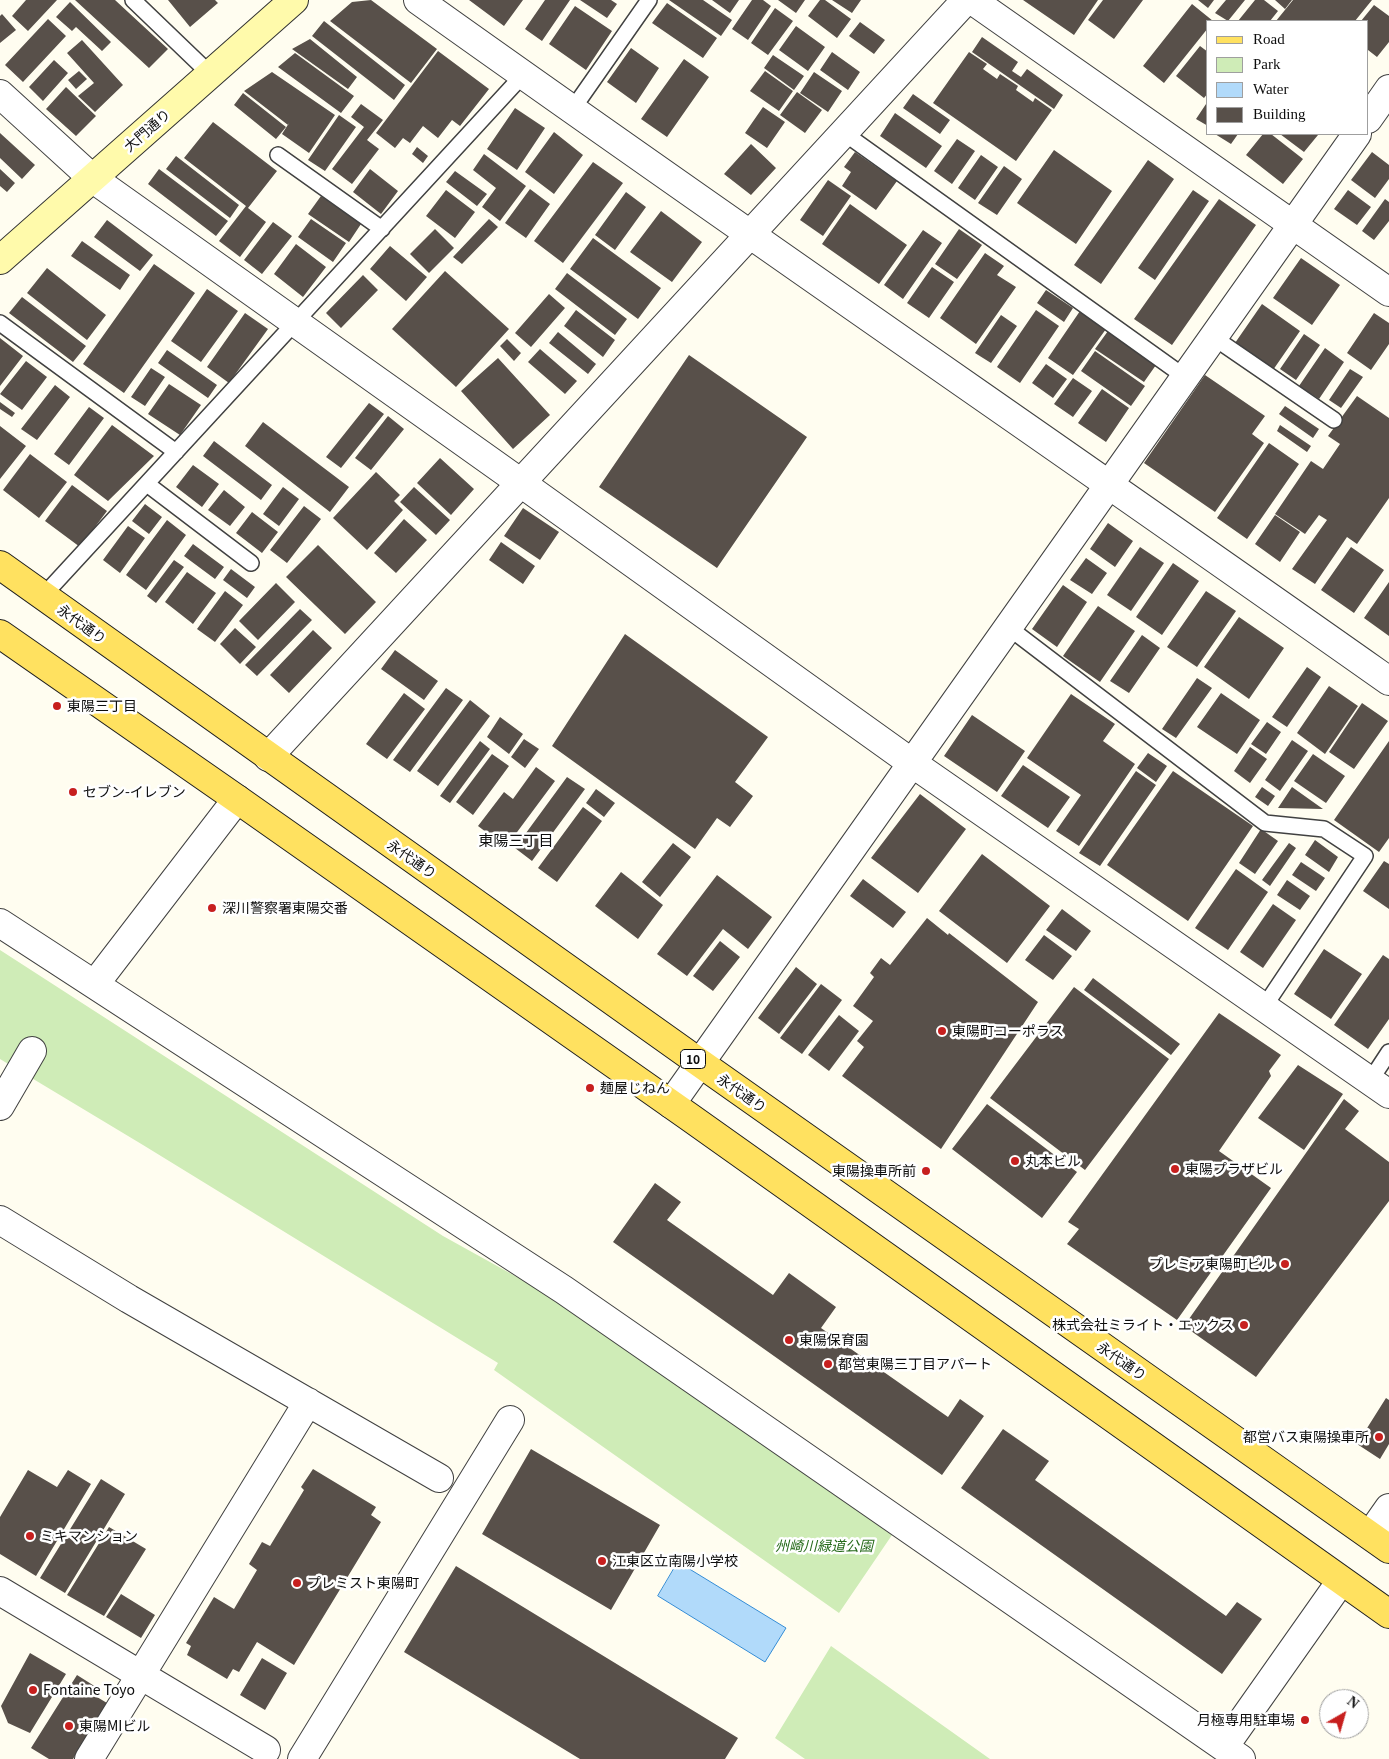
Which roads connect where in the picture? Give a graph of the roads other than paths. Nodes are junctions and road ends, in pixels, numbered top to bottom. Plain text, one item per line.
1 (133, 0) edge
2 (294, 0) edge
3 (418, 0) edge
4 (649, 0) edge
5 (966, 0) edge
6 (972, 0) edge
7 (210, 74) junction
8 (524, 75) junction
9 (1389, 89) edge
10 (0, 94) edge
11 (572, 110) junction
12 (1369, 118) edge
13 (844, 133) junction
14 (1356, 135) edge
15 (278, 155) dead end
16 (92, 178) junction
17 (1293, 225) junction
18 (382, 228) junction
19 (749, 235) junction
20 (0, 260) edge
21 (1389, 292) edge
22 (296, 322) junction
23 (0, 323) edge
24 (1213, 337) junction
25 (1185, 377) junction
26 (1334, 420) dead end
27 (176, 452) junction
28 (521, 483) junction
29 (147, 484) junction
30 (1110, 484) junction
31 (251, 563) dead end
32 (0, 565) edge
33 (44, 596) junction
34 (1008, 627) junction
35 (0, 634) edge
36 (1389, 681) edge
37 (268, 757) junction
38 (912, 763) junction
39 (237, 799) junction
40 (0, 923) edge
41 (95, 984) junction
42 (1264, 1007) junction
43 (32, 1051) dead end
44 (1389, 1052) edge
45 (700, 1063) junction
46 (1379, 1088) edge
47 (671, 1104) junction
48 (0, 1106) edge
49 (0, 1220) edge
50 (308, 1402) junction
51 (510, 1420) dead end
52 (439, 1478) dead end
53 (1389, 1508) edge
54 (1379, 1542) edge
55 (1341, 1581) junction
56 (2, 1595) edge
57 (1389, 1614) edge
58 (140, 1675) junction
59 (266, 1750) dead end
60 (1232, 1753) edge
61 (89, 1759) edge
62 (302, 1759) edge

1 - 7 lane
2 - 7 street, 大門通り
3 - 8 street
4 - 11 lane
5 - 13 street
6 - 17 street
7 - 16 street, 大門通り
8 - 11 street
8 - 18 lane
9 - 12 street
10 - 16 street
11 - 19 street
13 - 19 street
13 - 25 lane
14 - 17 street
15 - 18 lane
16 - 20 street, 大門通り
16 - 22 street
17 - 21 street
17 - 24 street
18 - 22 lane
19 - 28 street
19 - 30 street
22 - 27 lane
22 - 28 street
23 - 27 lane
24 - 25 street
24 - 26 lane
25 - 30 street
27 - 29 lane
28 - 37 street
28 - 38 street
29 - 31 lane
29 - 33 lane
30 - 34 street
30 - 36 street
32 - 33 main road, 永代通り / 10
33 - 37 main road, 永代通り / 10
34 - 38 street
34 - 42 lane
35 - 39 main road
37 - 45 main road, 永代通り / 10
38 - 42 street
38 - 45 street
39 - 41 street
39 - 47 main road
40 - 41 street
41 - 60 street
42 - 46 street
43 - 48 street
44 - 46 lane
45 - 47 street
45 - 54 main road, 永代通り / 10
47 - 55 main road
49 - 50 street
50 - 52 street
50 - 58 street
51 - 62 street
53 - 54 street
55 - 57 main road
55 - 60 street
56 - 58 street
58 - 59 street
58 - 61 street

